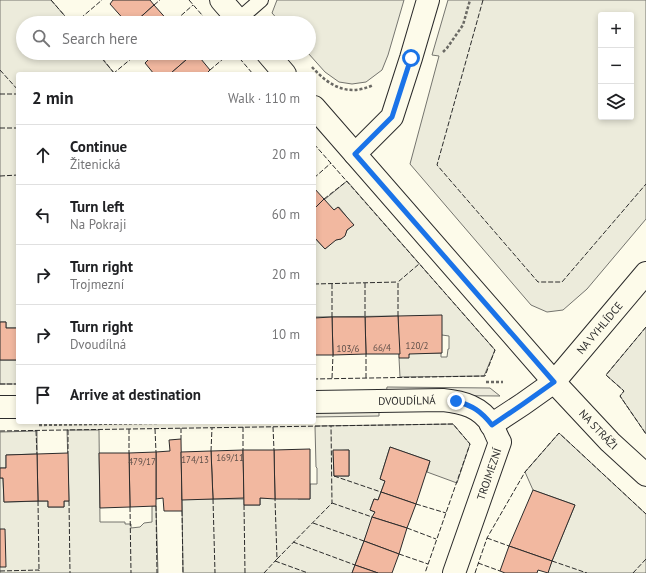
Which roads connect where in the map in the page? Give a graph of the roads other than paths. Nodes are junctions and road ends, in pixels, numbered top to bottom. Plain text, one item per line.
1 (221, 0) edge
2 (261, 0) edge
3 (428, 0) edge
4 (235, 16) edge
5 (246, 16) edge
6 (273, 60) edge
7 (283, 72) edge
8 (316, 109) edge
9 (355, 154) junction
10 (646, 273) edge
11 (554, 382) junction
12 (316, 402) edge
13 (0, 407) edge
14 (16, 407) edge
15 (492, 425) junction
16 (646, 475) edge
17 (454, 573) edge

1 - 4 street
2 - 5 lane
3 - 9 street
6 - 7 street
8 - 9 street, NA STRÁŽI
9 - 11 street, NA STRÁŽI
10 - 11 street, NA VYHLÍDCE
11 - 15 street
11 - 16 street, NA STRÁŽI
12 - 15 street, DVOUDÍLNÁ
13 - 14 street
15 - 17 street, TROJMEZNÍ

